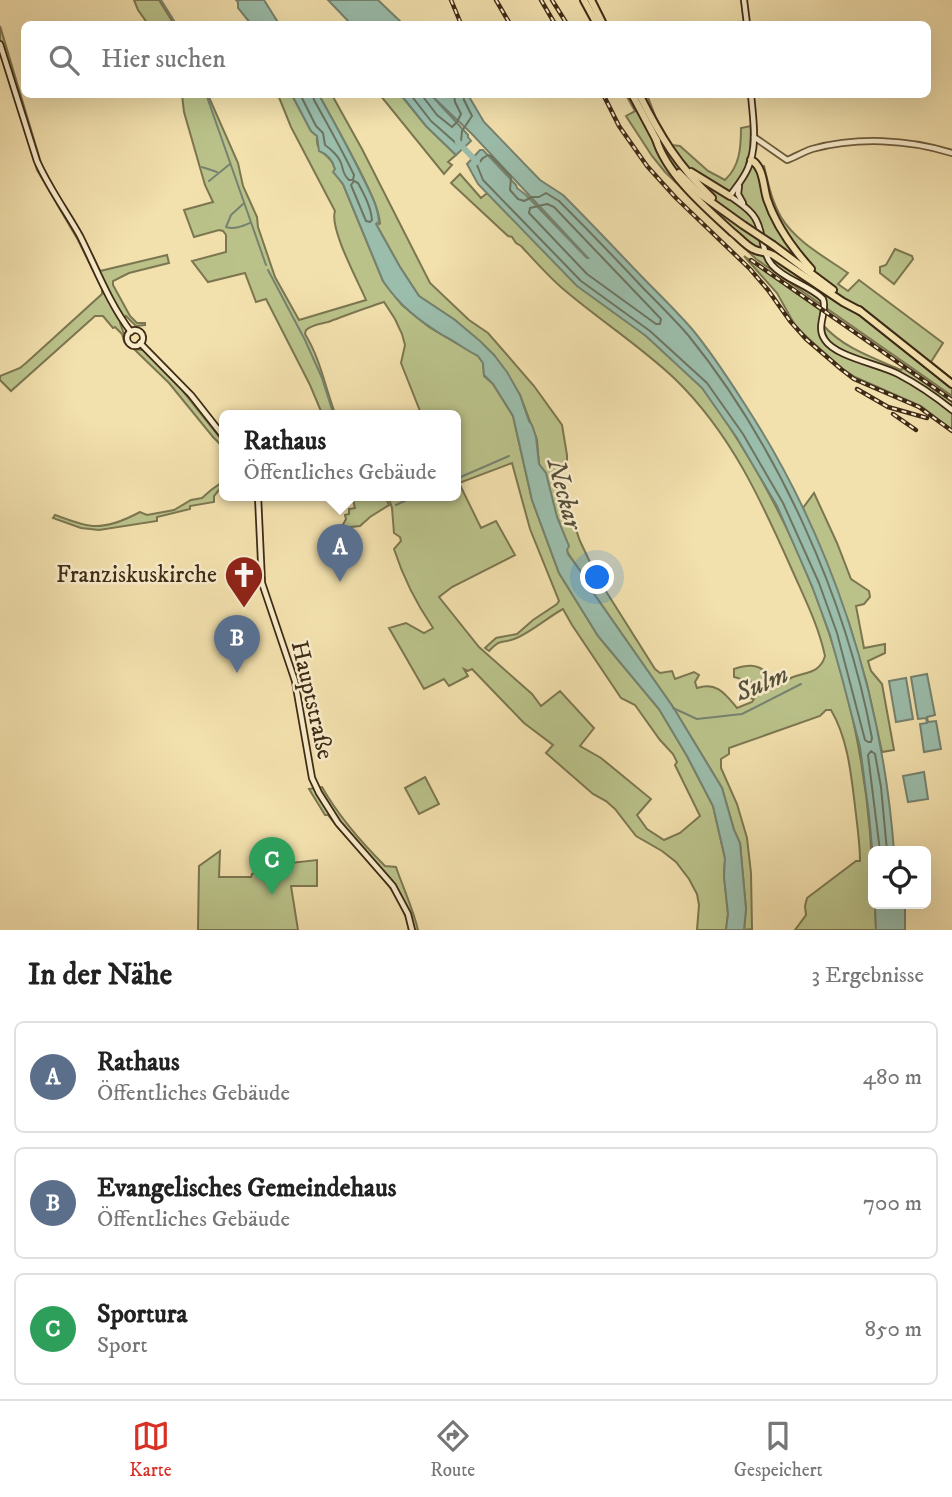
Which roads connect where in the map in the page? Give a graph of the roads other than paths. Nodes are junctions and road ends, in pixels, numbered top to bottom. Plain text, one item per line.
1 (584, 0) edge
2 (591, 0) edge
3 (744, 0) edge
4 (595, 21) edge
5 (602, 21) edge
6 (747, 21) edge
7 (0, 44) edge
8 (634, 98) edge
9 (641, 98) edge
10 (751, 98) edge
11 (754, 137) junction
12 (656, 139) junction
13 (672, 153) junction
14 (952, 153) edge
15 (751, 160) junction
16 (744, 175) junction
17 (730, 196) junction
18 (745, 206) junction
19 (723, 210) junction
20 (765, 251) junction
21 (815, 276) junction
22 (860, 311) junction
23 (131, 332) junction
24 (140, 344) junction
25 (952, 384) edge
26 (952, 410) edge
27 (219, 430) edge
28 (258, 501) edge
29 (412, 930) edge

1 - 4 highway
2 - 5 highway
3 - 6 main road
7 - 23 main road
8 - 12 highway
9 - 13 highway
10 - 11 main road
11 - 14 main road
11 - 15 main road
12 - 19 highway
12 - 20 highway
13 - 17 highway
13 - 19 highway
15 - 16 main road
15 - 21 highway
16 - 17 main road
16 - 18 main road
17 - 18 main road
18 - 20 main road
19 - 21 highway, bridge
20 - 22 highway
20 - 26 main road
21 - 22 highway
22 - 25 highway
23 - 24 main road
23 - 24 main road
24 - 27 main road
28 - 29 main road, Hauptstraße

